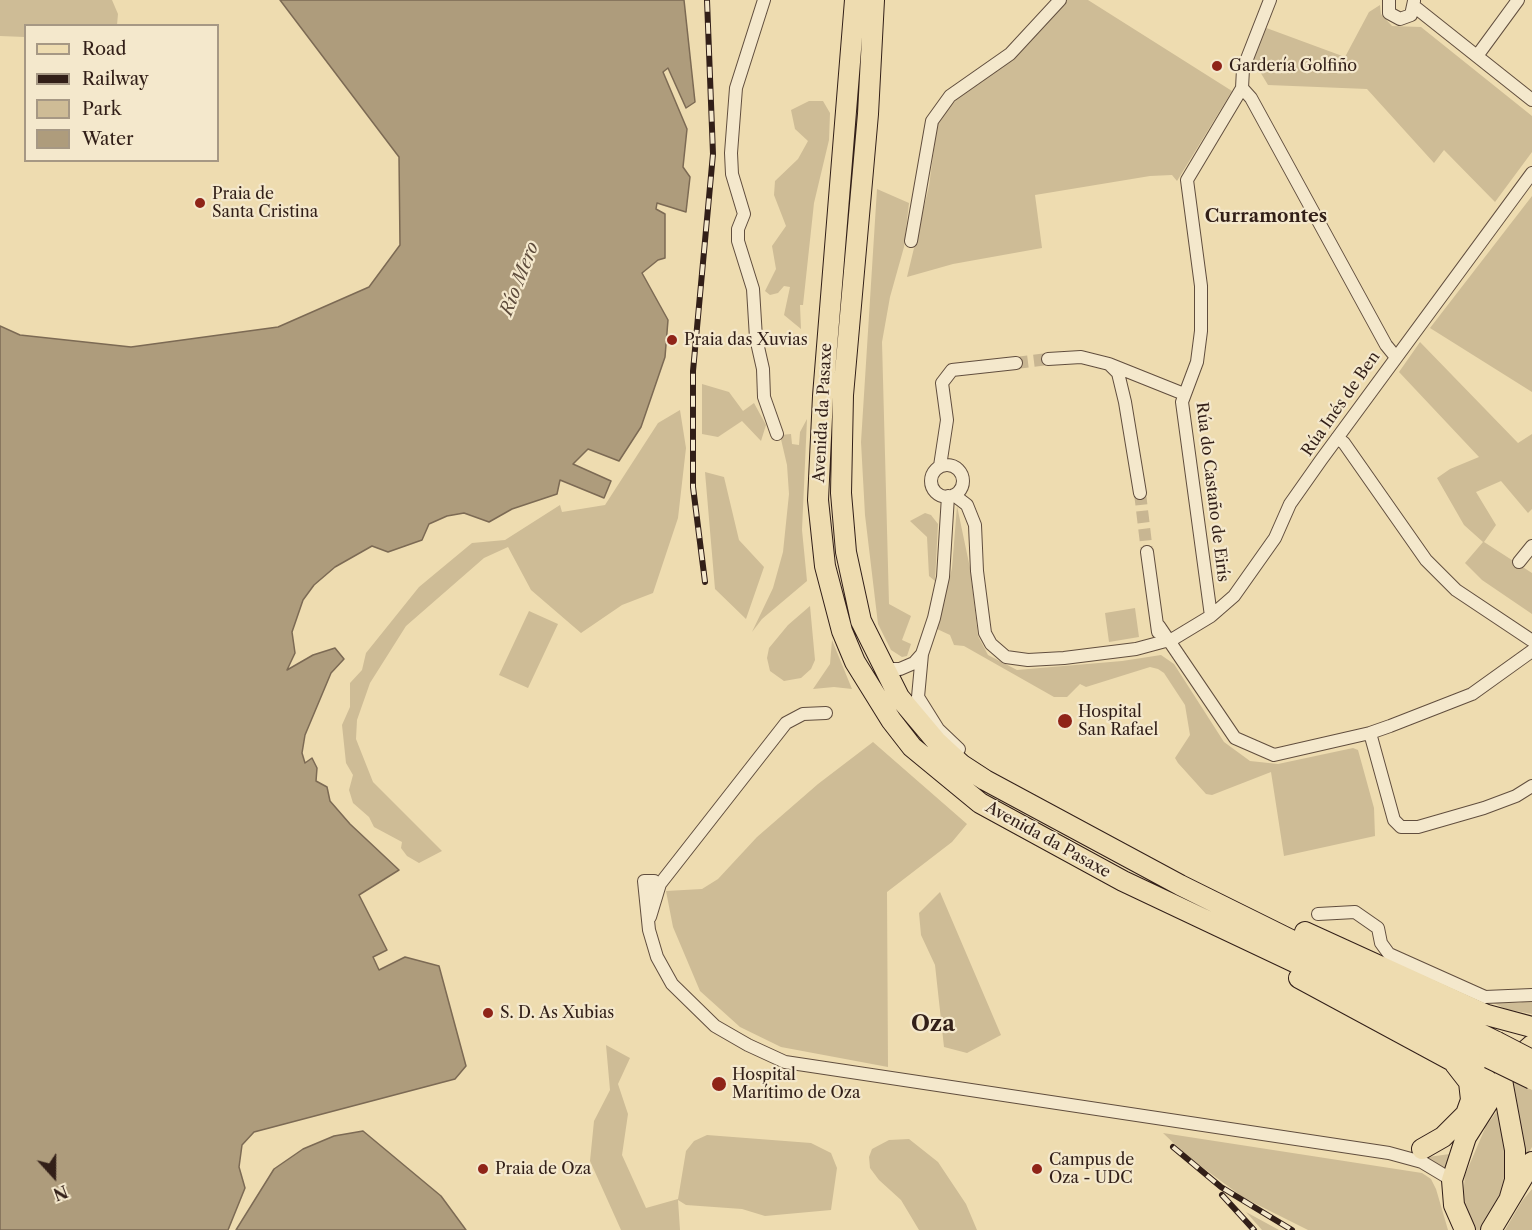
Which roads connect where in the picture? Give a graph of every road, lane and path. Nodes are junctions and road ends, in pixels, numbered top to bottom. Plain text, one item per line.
1 (764, 0) edge
2 (855, 0) edge
3 (874, 0) edge
4 (1060, 0) edge
5 (1270, 0) edge
6 (1389, 0) edge
7 (1518, 0) edge
8 (1414, 4) edge
9 (1477, 56) junction
10 (1242, 88) junction
11 (1532, 100) edge
12 (1532, 173) edge
13 (910, 241) dead end
14 (1395, 356) junction
15 (1048, 359) tunnel mouth
16 (1016, 363) tunnel mouth
17 (1109, 364) junction
18 (1184, 394) junction
19 (777, 434) dead end
20 (1337, 438) junction
21 (940, 466) junction
22 (1140, 493) tunnel mouth
23 (951, 495) junction
24 (1532, 546) edge
25 (1147, 552) tunnel mouth
26 (1519, 562) dead end
27 (1211, 616) junction
28 (1162, 643) junction
29 (1532, 644) edge
30 (922, 654) junction
31 (884, 669) junction
32 (826, 713) dead end
33 (1370, 734) junction
34 (985, 780) junction
35 (1532, 786) edge
36 (1123, 881) junction
37 (1180, 885) junction
38 (657, 891) junction
39 (1318, 914) dead end
40 (649, 930) junction
41 (1532, 995) edge
42 (1530, 1025) edge
43 (1532, 1045) edge
44 (1493, 1050) junction
45 (1449, 1058) junction
46 (1532, 1060) edge
47 (1532, 1079) edge
48 (1502, 1080) junction
49 (1488, 1102) junction
50 (1466, 1137) junction
51 (1422, 1149) junction
52 (1389, 1153) junction
53 (1532, 1162) edge
54 (1532, 1178) edge
55 (1452, 1180) junction
56 (1510, 1197) junction
57 (1494, 1224) edge
58 (1465, 1230) edge

1 - 19 street
2 - 36 main road, Avenida da Pasaxe
3 - 31 main road, Avenida da Pasaxe
4 - 13 street
5 - 10 street, Rúa do Castaño de Eirís
6 - 8 street
7 - 9 street
8 - 9 street
9 - 11 street
10 - 14 street
10 - 18 street, Rúa do Castaño de Eirís
12 - 14 street, Rúa Inés de Ben
14 - 20 street, Rúa Inés de Ben
15 - 17 street
16 - 21 street
17 - 18 street
17 - 22 street
18 - 27 street, Rúa do Castaño de Eirís
20 - 27 street, Rúa Inés de Ben
20 - 29 street
21 - 23 street
21 - 23 street
23 - 28 street
23 - 30 street
24 - 26 street
25 - 28 street
27 - 28 street, Rúa Inés de Ben
28 - 33 street
29 - 33 street
30 - 31 street
30 - 34 street
31 - 34 main road, Avenida da Pasaxe
32 - 38 street
33 - 35 street
34 - 37 main road, Avenida da Pasaxe
36 - 44 main road, Avenida da Pasaxe
36 - 45 main road
37 - 42 main road
37 - 44 main road, Avenida da Pasaxe
38 - 40 street
38 - 40 street
39 - 41 street
40 - 52 street
43 - 48 main road
44 - 46 main road, Avenida da Pasaxe, bridge
44 - 47 main road, Avenida da Pasaxe, bridge
45 - 49 main road
45 - 51 main road
48 - 49 main road
48 - 56 main road
49 - 50 main road
50 - 51 street
50 - 55 main road
51 - 52 street
52 - 55 street
53 - 56 main road
54 - 56 main road
55 - 58 main road
56 - 57 main road

